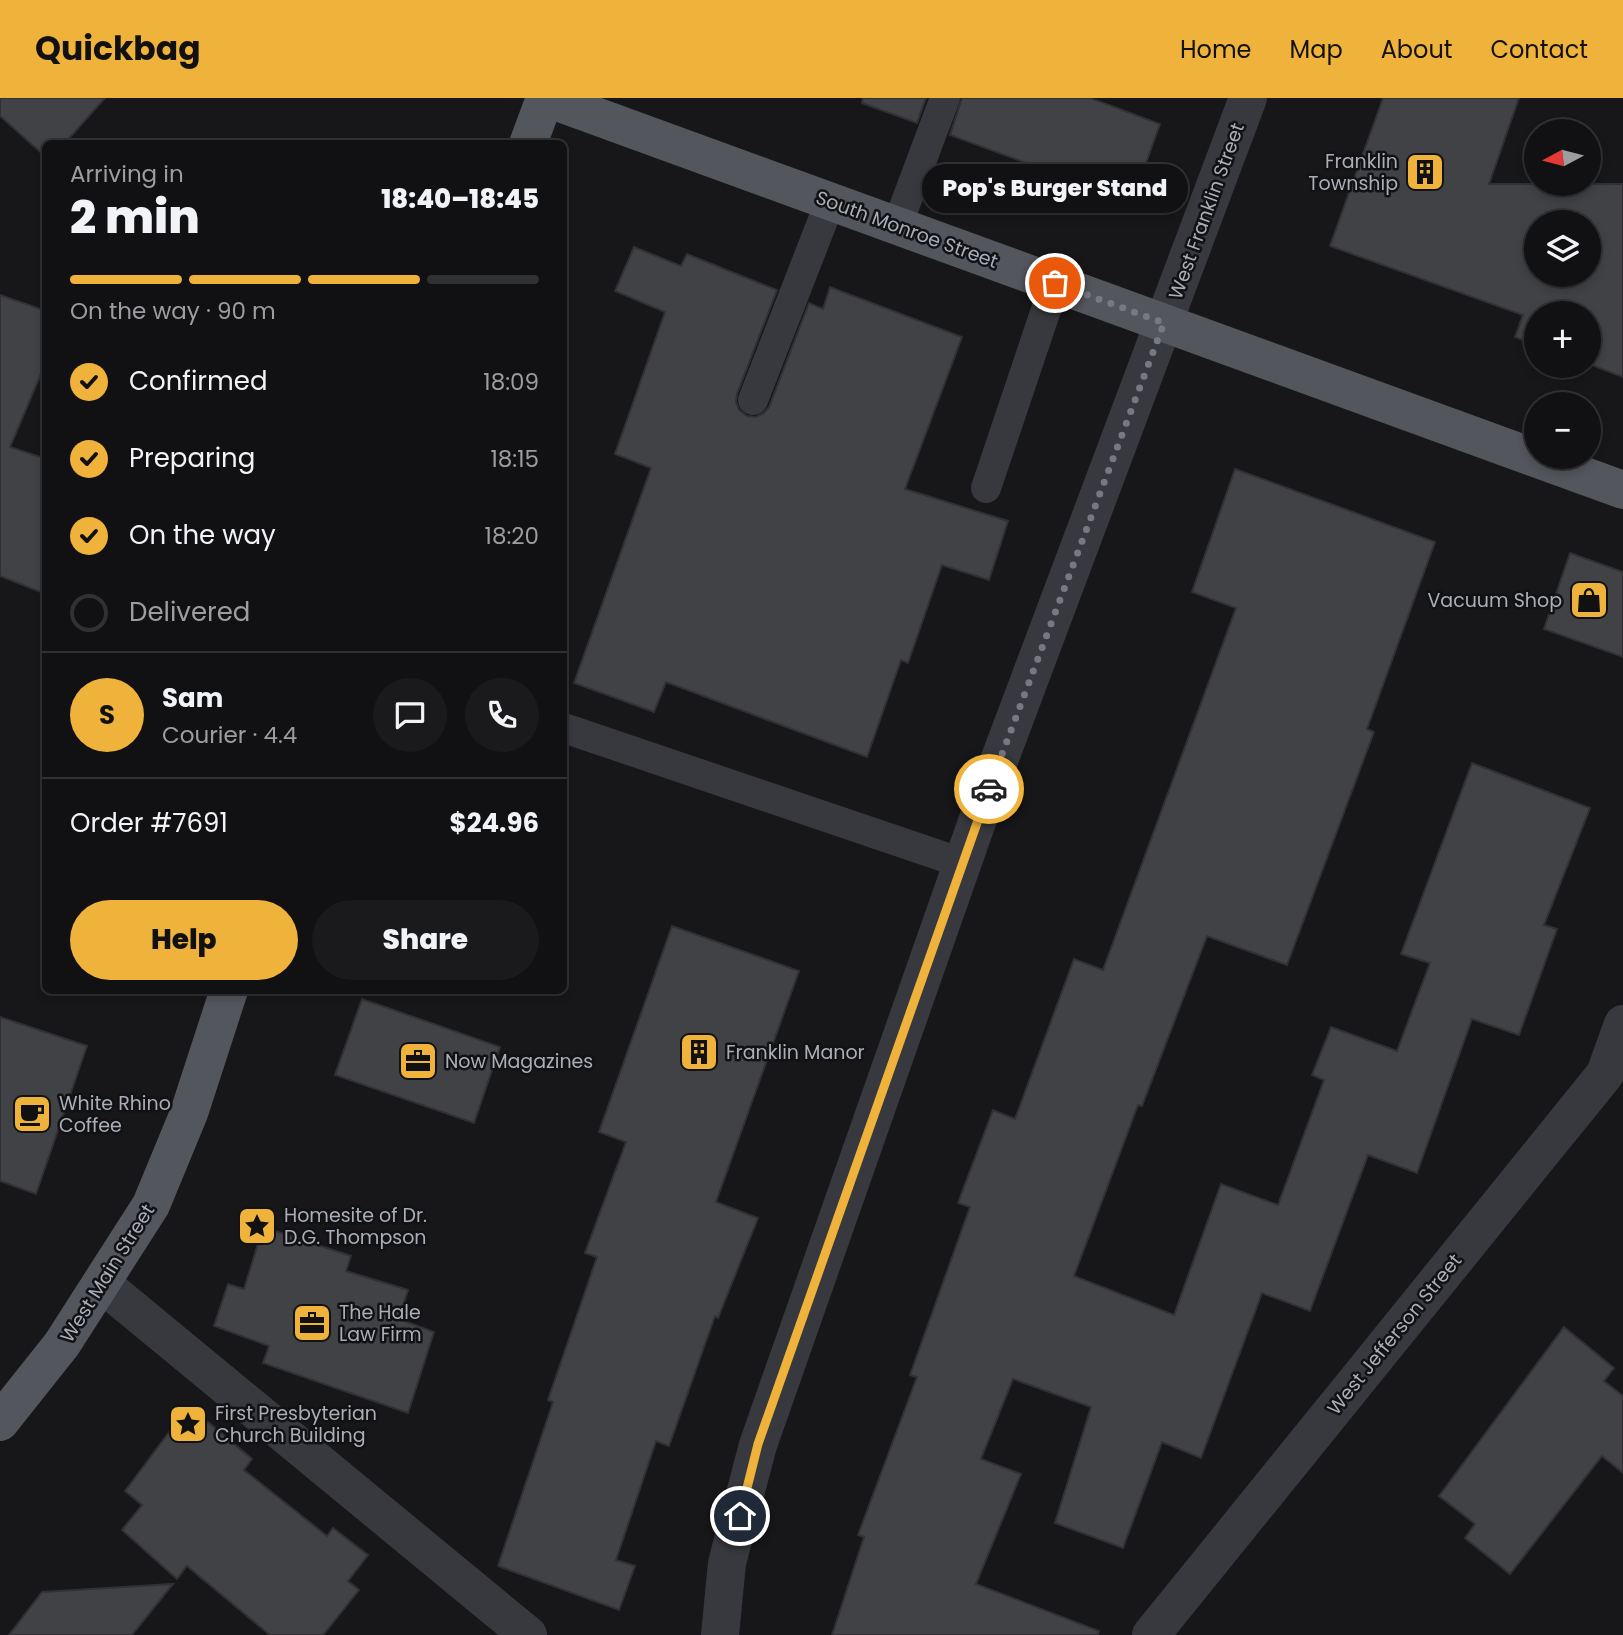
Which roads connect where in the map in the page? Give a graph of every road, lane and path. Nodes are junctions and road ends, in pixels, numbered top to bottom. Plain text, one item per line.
1 (545, 98) edge
2 (945, 98) edge
3 (1248, 98) edge
4 (529, 140) edge
5 (830, 202) junction
6 (897, 226) junction
7 (1055, 283) junction
8 (1164, 323) junction
9 (753, 400) dead end
10 (986, 488) dead end
11 (1623, 490) edge
12 (567, 729) edge
13 (962, 863) junction
14 (228, 994) edge
15 (1623, 1024) edge
16 (1614, 1077) edge
17 (101, 1283) junction
18 (0, 1422) edge
19 (528, 1635) edge
20 (720, 1635) edge
21 (1151, 1635) edge

1 - 4 main road
1 - 5 main road, South Monroe Street
2 - 6 lane
3 - 8 street, West Franklin Street
5 - 6 main road, South Monroe Street
5 - 9 lane
6 - 7 main road, South Monroe Street
7 - 8 main road, South Monroe Street
7 - 10 lane
8 - 11 main road, South Monroe Street
8 - 13 street, West Franklin Street
12 - 13 lane
13 - 20 street, West Franklin Street
14 - 17 main road, West Main Street
15 - 16 street, West Jefferson Street
16 - 21 street, West Jefferson Street
17 - 18 main road, West Main Street
17 - 19 street

